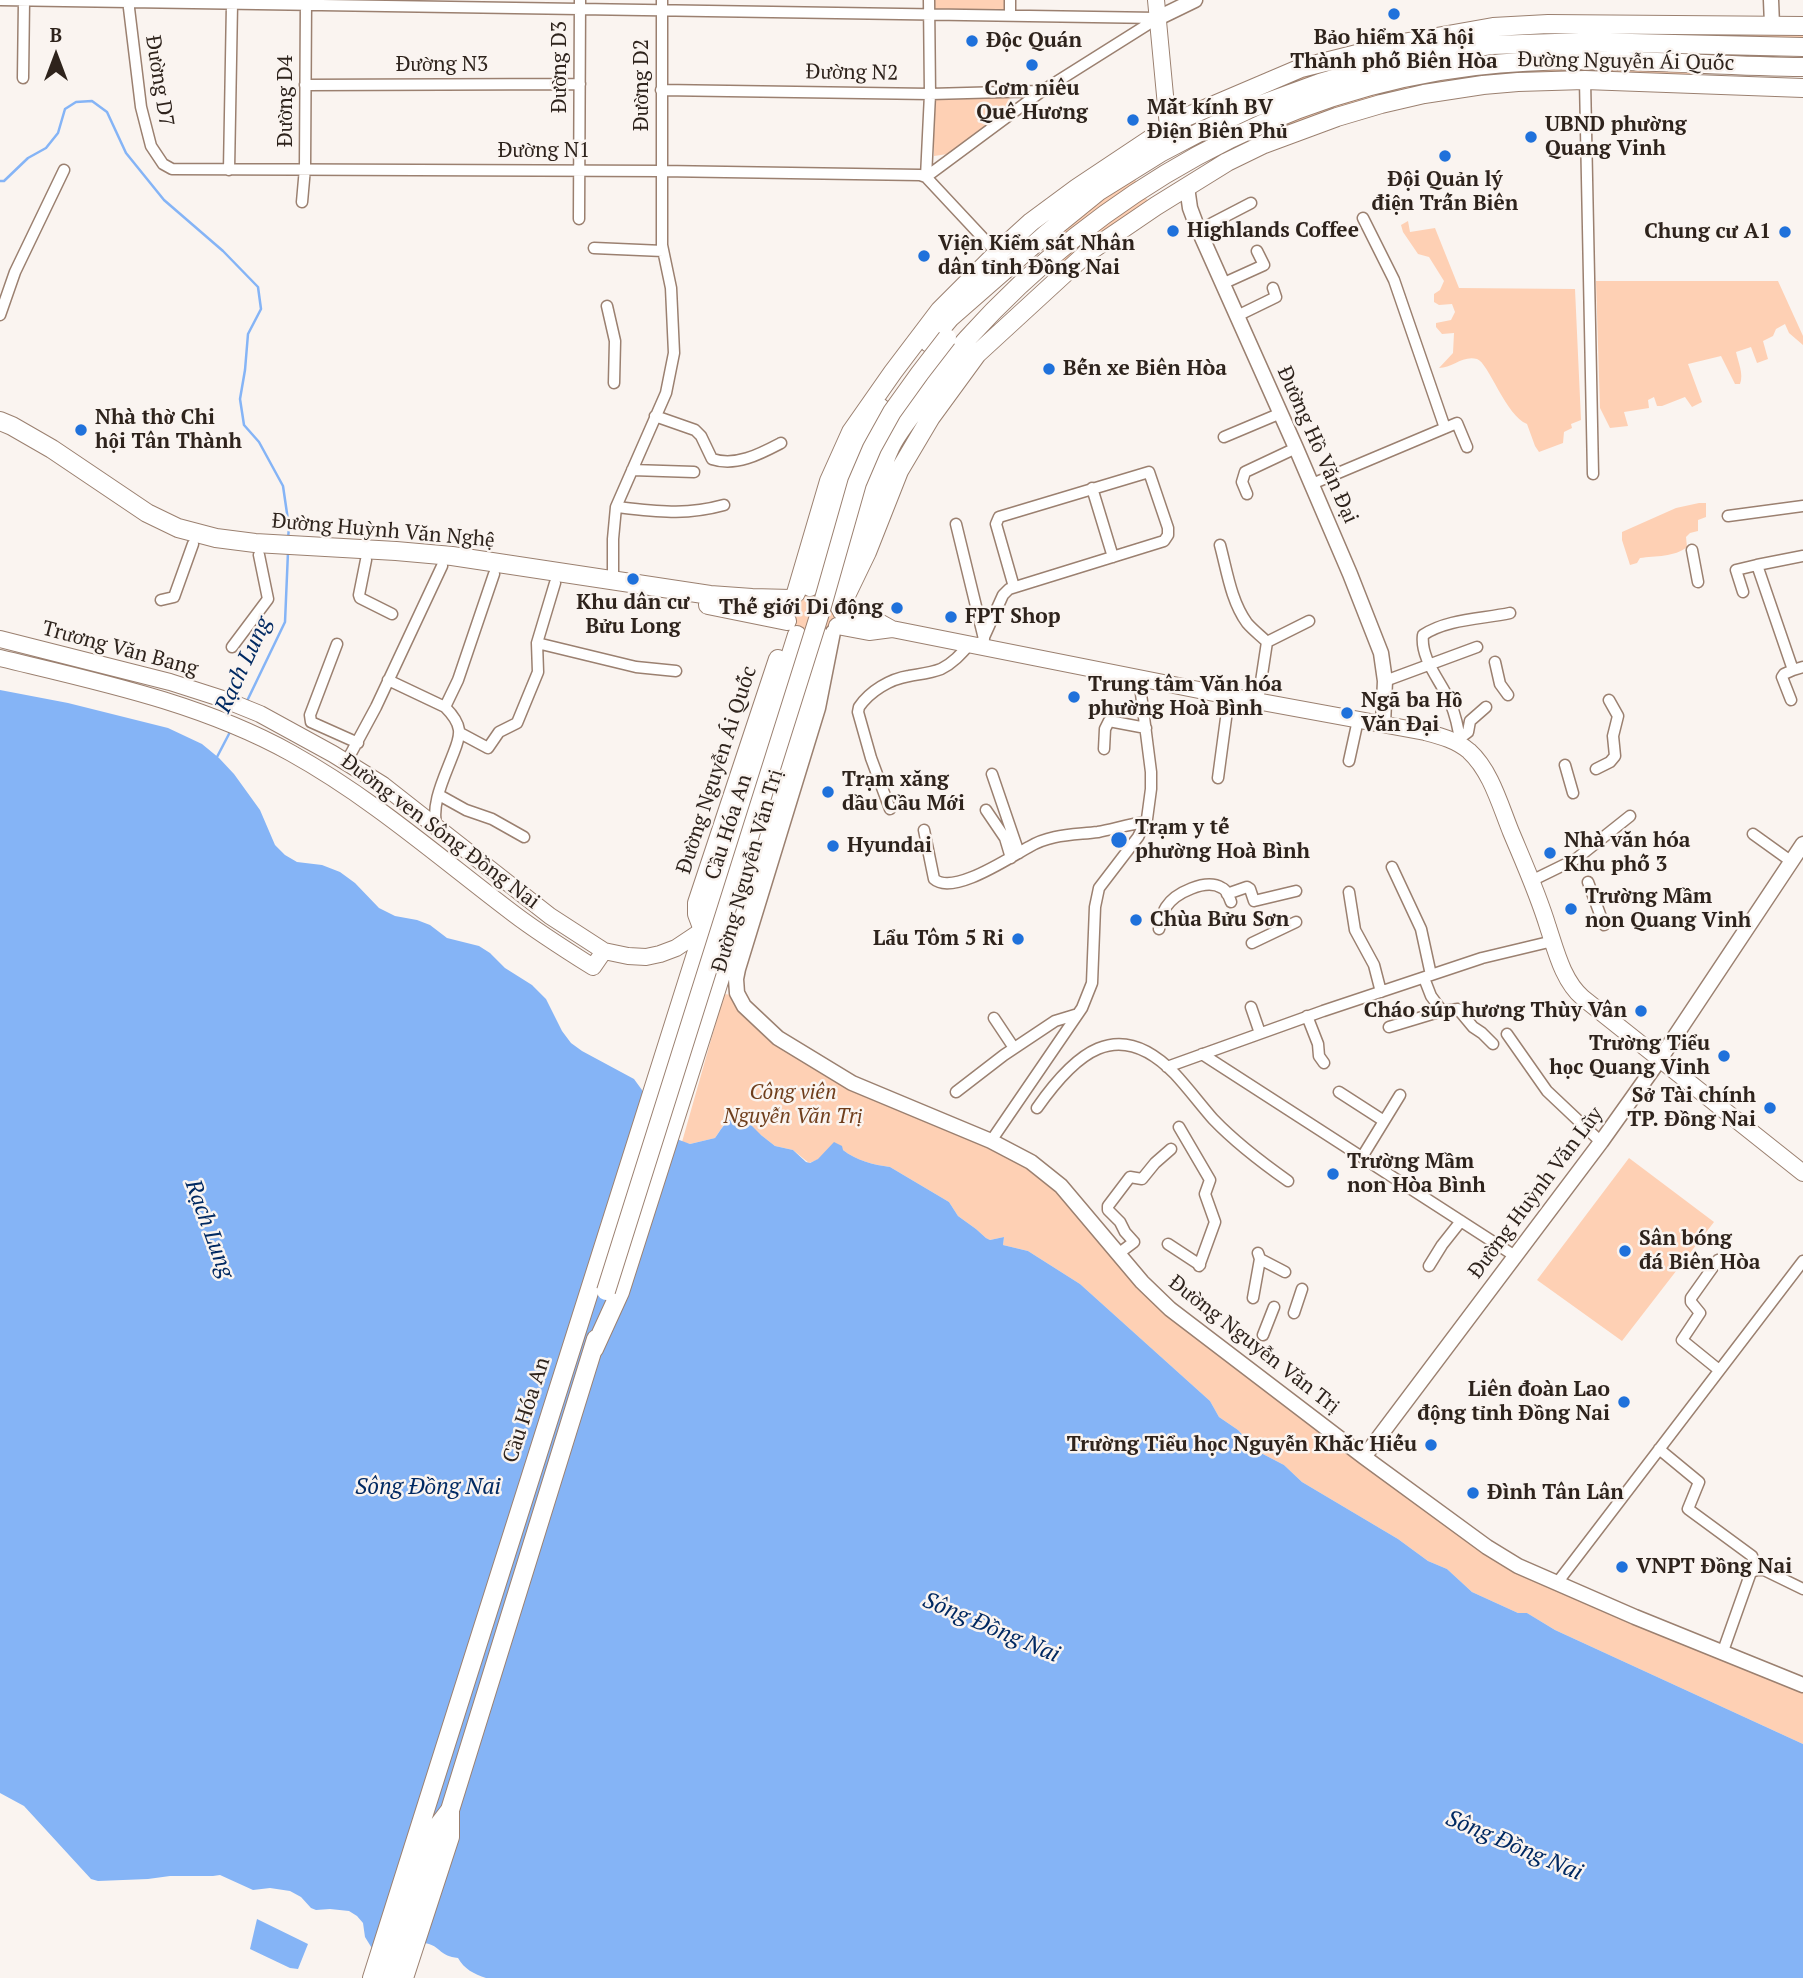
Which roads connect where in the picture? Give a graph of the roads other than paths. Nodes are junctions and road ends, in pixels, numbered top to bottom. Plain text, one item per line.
1 (0, 0) edge
2 (929, 0) edge
3 (1010, 0) edge
4 (1156, 0) edge
5 (1195, 0) edge
6 (1771, 0) edge
7 (24, 1) edge
8 (128, 1) edge
9 (306, 2) edge
10 (232, 4) junction
11 (580, 5) edge
12 (662, 5) edge
13 (929, 14) junction
14 (1010, 15) junction
15 (1158, 18) junction
16 (1772, 25) junction
17 (1803, 26) edge
18 (1803, 47) edge
19 (1701, 64) junction
20 (1803, 67) edge
21 (23, 78) dead end
22 (1585, 80) junction
23 (1700, 83) junction
24 (580, 84) junction
25 (305, 86) junction
26 (1803, 88) edge
27 (661, 90) junction
28 (1042, 91) junction
29 (930, 94) junction
30 (1168, 127) junction
31 (1173, 146) junction
32 (163, 164) joint
33 (1180, 165) junction
34 (305, 168) junction
35 (64, 170) dead end
36 (229, 170) junction
37 (579, 170) junction
38 (661, 171) junction
39 (926, 177) junction
40 (1187, 187) junction
41 (302, 202) dead end
42 (1251, 203) dead end
43 (1363, 218) dead end
44 (579, 219) dead end
45 (1199, 230) junction
46 (594, 248) dead end
47 (663, 251) junction
48 (1257, 251) dead end
49 (997, 253) junction
50 (1013, 264) junction
51 (1030, 276) junction
52 (1222, 284) junction
53 (1047, 289) junction
54 (1273, 289) dead end
55 (607, 306) dead end
56 (0, 314) edge
57 (1237, 316) junction
58 (988, 318) junction
59 (949, 324) junction
60 (614, 383) dead end
61 (1280, 413) junction
62 (656, 416) junction
63 (1446, 428) junction
64 (5, 429) edge
65 (1224, 437) dead end
66 (781, 443) dead end
67 (1467, 447) dead end
68 (1296, 448) junction
69 (632, 470) junction
70 (694, 472) dead end
71 (1593, 474) dead end
72 (1312, 484) junction
73 (1092, 488) junction
74 (1247, 494) dead end
75 (724, 505) dead end
76 (1803, 506) edge
77 (616, 508) junction
78 (1728, 516) dead end
79 (956, 523) dead end
80 (193, 544) junction
81 (1220, 545) dead end
82 (288, 550) junction
83 (1692, 550) dead end
84 (259, 555) junction
85 (1803, 556) edge
86 (1113, 557) junction
87 (366, 560) junction
88 (1757, 565) junction
89 (442, 566) junction
90 (494, 574) junction
91 (613, 581) junction
92 (1699, 582) dead end
93 (555, 583) junction
94 (1014, 587) junction
95 (1743, 592) dead end
96 (799, 593) junction
97 (161, 600) dead end
98 (1510, 612) dead end
99 (392, 614) dead end
100 (835, 618) junction
101 (1309, 621) dead end
102 (791, 627) junction
103 (0, 639) edge
104 (1267, 642) junction
105 (337, 643) dead end
106 (537, 643) junction
107 (978, 643) junction
108 (232, 647) dead end
109 (1477, 647) dead end
110 (0, 658) edge
111 (1495, 663) dead end
112 (1430, 665) junction
113 (1798, 668) edge
114 (677, 671) dead end
115 (1139, 678) junction
116 (388, 680) junction
117 (1385, 681) junction
118 (816, 689) junction
119 (1508, 695) dead end
120 (1229, 696) junction
121 (1791, 699) dead end
122 (1609, 700) dead end
123 (1258, 701) junction
124 (445, 707) junction
125 (1486, 707) dead end
126 (773, 713) junction
127 (1358, 720) junction
128 (800, 721) junction
129 (1383, 724) junction
130 (1146, 728) junction
131 (460, 733) junction
132 (1460, 742) junction
133 (358, 743) junction
134 (1104, 749) dead end
135 (1349, 761) dead end
136 (1565, 765) dead end
137 (1596, 769) dead end
138 (992, 774) dead end
139 (1218, 778) dead end
140 (386, 788) junction
141 (779, 793) joint
142 (1573, 793) dead end
143 (439, 795) junction
144 (890, 809) dead end
145 (986, 810) dead end
146 (1630, 816) dead end
147 (1146, 822) junction
148 (436, 826) junction
149 (923, 830) dead end
150 (1753, 834) dead end
151 (524, 837) dead end
152 (1803, 844) edge
153 (1015, 855) junction
154 (1792, 862) junction
155 (480, 867) dead end
156 (1392, 867) dead end
157 (1531, 881) junction
158 (1588, 882) dead end
159 (1296, 891) dead end
160 (1349, 892) dead end
161 (1296, 922) dead end
162 (1604, 925) dead end
163 (1159, 929) dead end
164 (702, 933) junction
165 (1553, 941) junction
166 (1252, 943) dead end
167 (604, 951) junction
168 (1427, 976) junction
169 (1381, 992) junction
170 (1251, 1007) dead end
171 (1442, 1011) junction
172 (1078, 1014) junction
173 (1307, 1016) junction
174 (994, 1018) dead end
175 (1389, 1027) dead end
176 (1260, 1033) junction
177 (1507, 1034) dead end
178 (1493, 1044) dead end
179 (1014, 1048) junction
180 (1202, 1054) junction
181 (1660, 1059) junction
182 (1324, 1063) dead end
183 (1167, 1066) junction
184 (956, 1092) dead end
185 (1339, 1092) dead end
186 (1400, 1096) dead end
187 (1037, 1108) dead end
188 (1384, 1121) junction
189 (1179, 1127) dead end
190 (991, 1141) junction
191 (1601, 1142) junction
192 (1171, 1149) dead end
193 (1362, 1157) junction
194 (1803, 1173) edge
195 (1288, 1181) dead end
196 (1461, 1221) junction
197 (1168, 1244) dead end
198 (1118, 1254) junction
199 (1515, 1256) junction
200 (1718, 1260) dead end
201 (1803, 1261) edge
202 (1429, 1266) dead end
203 (1285, 1272) dead end
204 (1302, 1289) dead end
205 (1253, 1298) dead end
206 (1274, 1307) dead end
207 (1294, 1313) dead end
208 (1263, 1335) dead end
209 (594, 1349) junction
210 (1719, 1370) junction
211 (1659, 1449) junction
212 (1364, 1457) junction
213 (1757, 1570) junction
214 (1557, 1583) junction
215 (1803, 1589) edge
216 (1723, 1651) junction
217 (1801, 1680) edge
218 (450, 1810) junction
219 (372, 1978) edge
220 (390, 1978) edge
221 (404, 1978) edge

1 - 7 street
2 - 13 street
3 - 14 street
4 - 15 main road
5 - 15 street
6 - 16 street
7 - 8 street
7 - 21 street
8 - 10 street
8 - 32 street, Đường D7
9 - 10 street
9 - 11 street
9 - 25 street, Đường D4
10 - 36 street
11 - 12 street
11 - 24 street, Đường D3
12 - 13 street
12 - 27 street, Đường D2
13 - 14 street
13 - 29 street
14 - 15 street
15 - 28 street
15 - 30 main road
16 - 17 main road, Đường Nguyễn Ái Quốc
16 - 30 main road, Đường Nguyễn Ái Quốc
18 - 31 main road, Đường Nguyễn Ái Quốc
19 - 20 main road, Đường Nguyễn Ái Quốc
19 - 23 main road
19 - 33 main road, Đường Nguyễn Ái Quốc
22 - 23 main road, Đường Nguyễn Ái Quốc
22 - 40 main road, Đường Nguyễn Ái Quốc
22 - 71 street
23 - 26 main road, Đường Nguyễn Ái Quốc
24 - 25 street, Đường N3
24 - 37 street, Đường D3
25 - 34 street, Đường D4
27 - 29 street, Đường N2
27 - 38 street, Đường D2
28 - 29 street, Đường N2
28 - 39 street
29 - 39 street
30 - 31 main road
30 - 49 main road, Đường Nguyễn Ái Quốc
31 - 33 main road
31 - 50 main road, Đường Nguyễn Ái Quốc
32 - 36 street, Đường N1
33 - 40 main road
33 - 51 main road, Đường Nguyễn Ái Quốc
34 - 36 street, Đường N1
34 - 37 street, Đường N1
34 - 41 street, Đường D4
35 - 56 street
37 - 38 street, Đường N1
37 - 44 street, Đường D3
38 - 39 street, Đường N1
38 - 47 street, Đường D2
39 - 49 street
40 - 45 street, Đường Hồ Văn Đại
40 - 53 main road, Đường Nguyễn Ái Quốc
42 - 45 street
43 - 63 street
45 - 52 street, Đường Hồ Văn Đại
46 - 47 street
47 - 62 street, Đường D2
48 - 52 street
49 - 50 main road
49 - 59 main road, Đường Nguyễn Ái Quốc
50 - 59 main road, Đường Nguyễn Ái Quốc
51 - 53 main road
51 - 58 main road, Đường Nguyễn Ái Quốc
52 - 57 street, Đường Hồ Văn Đại
53 - 100 main road, Đường Nguyễn Ái Quốc
54 - 57 street
55 - 60 street
57 - 61 street, Đường Hồ Văn Đại
58 - 59 main road, Đường Nguyễn Ái Quốc
58 - 100 main road, Đường Nguyễn Ái Quốc
59 - 96 main road, Đường Nguyễn Ái Quốc
59 - 209 main road, Cầu Hóa An, bridge
61 - 65 street
61 - 68 street, Đường Hồ Văn Đại
62 - 66 street
62 - 69 street, Đường D2
63 - 67 street
63 - 72 street
64 - 80 main road, Đường Huỳnh Văn Nghệ
64 - 82 main road, Đường Huỳnh Văn Nghệ
68 - 72 street, Đường Hồ Văn Đại
68 - 74 street
69 - 70 street
69 - 77 street, Đường D2
72 - 117 street, Đường Hồ Văn Đại
73 - 86 street
73 - 86 street
73 - 94 street
75 - 77 street
76 - 78 street
77 - 91 street, Đường D2
79 - 107 street
80 - 84 main road, Đường Huỳnh Văn Nghệ
80 - 97 street
81 - 104 street
82 - 84 main road, Đường Huỳnh Văn Nghệ
82 - 87 main road, Đường Huỳnh Văn Nghệ
82 - 91 main road, Đường Huỳnh Văn Nghệ
83 - 92 street
84 - 108 street
85 - 88 street
86 - 94 street
87 - 89 main road, Đường Huỳnh Văn Nghệ
87 - 99 street
88 - 95 street
88 - 113 street
89 - 90 main road, Đường Huỳnh Văn Nghệ
89 - 116 street
90 - 93 main road, Đường Huỳnh Văn Nghệ
90 - 124 street
91 - 96 main road, Đường Huỳnh Văn Nghệ
93 - 102 main road, Đường Huỳnh Văn Nghệ
93 - 106 street
94 - 107 street
96 - 100 main road
96 - 102 main road
98 - 112 street
100 - 102 main road
100 - 107 main road
100 - 118 main road, Đường Nguyễn Ái Quốc
101 - 104 street
102 - 126 main road, Đường Nguyễn Ái Quốc
102 - 164 main road, Đường Nguyễn Ái Quốc
103 - 140 main road, Trương Văn Bang
104 - 123 street
105 - 133 street
106 - 114 street
106 - 131 street
107 - 115 main road
107 - 144 street
109 - 112 street
110 - 167 main road, Đường ven Sông Đồng Nai
111 - 119 street
112 - 117 street
112 - 132 street
113 - 121 street
115 - 120 main road
115 - 130 street
116 - 124 street
116 - 133 street
117 - 129 street, Đường Hồ Văn Đại
118 - 128 main road, Đường Nguyễn Ái Quốc
118 - 190 street, Đường Nguyễn Văn Trị
120 - 123 main road
120 - 139 street
122 - 137 street
123 - 127 main road
124 - 131 street
125 - 132 street
126 - 128 main road
126 - 164 main road, Đường Nguyễn Ái Quốc
127 - 129 main road
127 - 135 street
128 - 141 main road, Đường Nguyễn Ái Quốc
129 - 132 main road
130 - 134 street
130 - 147 street
131 - 143 street
132 - 157 main road
133 - 140 street
136 - 142 street
138 - 153 street
140 - 148 main road
141 - 209 main road, Cầu Hóa An
143 - 148 street
143 - 151 street
145 - 153 street
146 - 157 street
147 - 153 street
147 - 172 street
148 - 155 street
148 - 167 main road
149 - 153 street
150 - 154 street
152 - 154 street, Đường Huỳnh Văn Lũy
154 - 181 street, Đường Huỳnh Văn Lũy
156 - 168 street
157 - 165 main road
158 - 162 street
159 - 163 street
160 - 169 street
161 - 166 street
164 - 167 main road
164 - 219 main road, Cầu Hóa An
165 - 168 street
165 - 181 main road
168 - 169 street
168 - 171 street
169 - 173 street
170 - 176 street
171 - 175 street
171 - 178 street
172 - 179 street
172 - 190 street
173 - 176 street
173 - 182 street
174 - 179 street
176 - 180 street
177 - 191 street
179 - 184 street
180 - 183 street
180 - 193 street
181 - 191 street, Đường Huỳnh Văn Lũy
181 - 194 main road
183 - 187 street
183 - 195 street
185 - 188 street
186 - 188 street
188 - 193 street
189 - 197 street
190 - 198 street, Đường Nguyễn Văn Trị
191 - 199 street, Đường Huỳnh Văn Lũy
192 - 198 street
193 - 196 street
196 - 199 street
196 - 202 street
198 - 212 street, Đường Nguyễn Văn Trị
199 - 212 street, Đường Huỳnh Văn Lũy
200 - 210 street
201 - 210 street
203 - 205 street
204 - 207 street
206 - 208 street
209 - 218 main road, Cầu Hóa An
210 - 211 street
211 - 213 street
211 - 214 street
212 - 214 street, Đường Nguyễn Văn Trị
213 - 215 street
213 - 216 street
214 - 216 street, Đường Nguyễn Văn Trị
216 - 217 street, Đường Nguyễn Văn Trị
218 - 220 main road, Cầu Hóa An
218 - 221 main road, Cầu Hóa An

